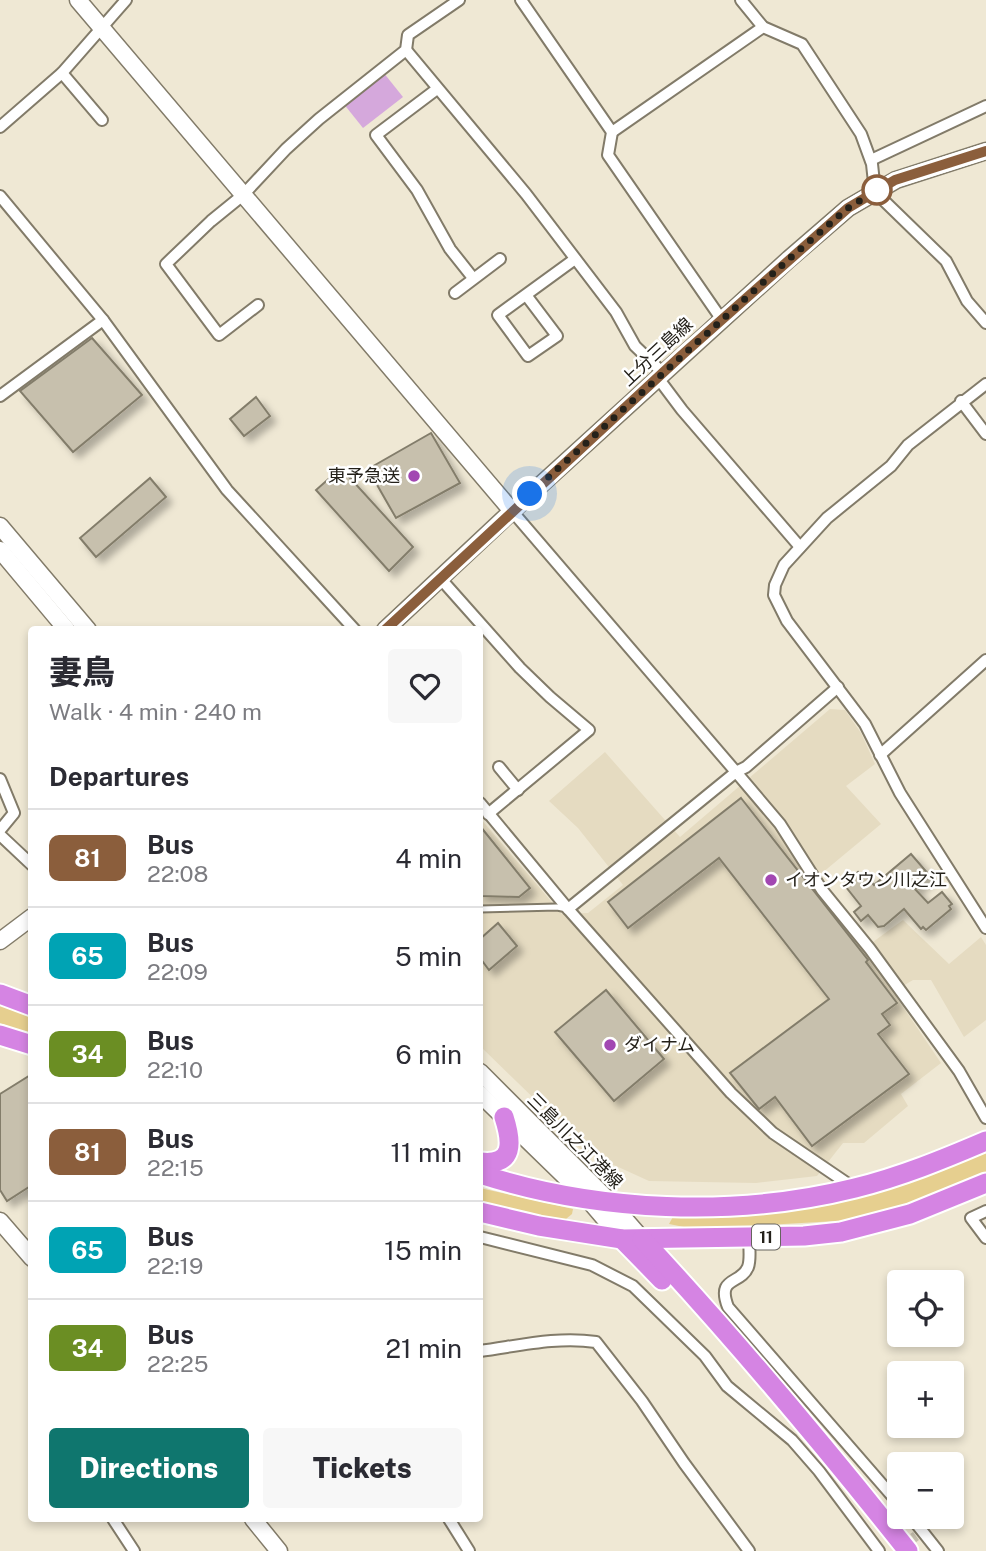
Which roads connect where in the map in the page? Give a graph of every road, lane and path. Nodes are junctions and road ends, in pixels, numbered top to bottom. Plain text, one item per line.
1 (78, 0) edge
2 (126, 0) edge
3 (459, 0) edge
4 (521, 0) edge
5 (741, 0) edge
6 (763, 27) junction
7 (102, 28) junction
8 (406, 50) junction
9 (62, 73) junction
10 (437, 89) junction
11 (986, 106) edge
12 (103, 120) dead end
13 (0, 127) edge
14 (612, 132) junction
15 (986, 151) edge
16 (871, 160) junction
17 (875, 192) junction
18 (243, 195) junction
19 (0, 196) edge
20 (500, 258) dead end
21 (575, 259) junction
22 (473, 278) junction
23 (455, 293) dead end
24 (526, 295) junction
25 (258, 305) dead end
26 (103, 320) junction
27 (722, 320) junction
28 (986, 323) edge
29 (660, 376) junction
30 (986, 384) edge
31 (2, 390) edge
32 (961, 401) junction
33 (986, 434) edge
34 (512, 511) junction
35 (0, 526) edge
36 (800, 547) junction
37 (0, 550) edge
38 (440, 578) junction
39 (64, 626) edge
40 (85, 626) edge
41 (351, 626) edge
42 (389, 626) edge
43 (483, 626) edge
44 (483, 626) edge
45 (986, 660) edge
46 (838, 687) junction
47 (880, 755) junction
48 (499, 767) dead end
49 (737, 772) junction
50 (0, 779) edge
51 (517, 790) junction
52 (483, 807) edge
53 (488, 814) junction
54 (0, 830) edge
55 (0, 835) edge
56 (28, 861) edge
57 (483, 909) edge
58 (568, 909) junction
59 (28, 920) edge
60 (986, 928) edge
61 (0, 941) edge
62 (0, 995) edge
63 (28, 1005) edge
64 (0, 1035) edge
65 (28, 1044) edge
66 (483, 1075) edge
67 (483, 1097) edge
68 (504, 1117) junction
69 (986, 1118) edge
70 (986, 1141) edge
71 (483, 1162) edge
72 (483, 1175) edge
73 (986, 1183) edge
74 (855, 1188) junction
75 (587, 1198) junction
76 (608, 1200) junction
77 (986, 1211) edge
78 (483, 1213) edge
79 (1, 1223) edge
80 (483, 1238) edge
81 (749, 1238) junction
82 (986, 1238) edge
83 (632, 1239) junction
84 (28, 1253) edge
85 (483, 1351) edge
86 (887, 1490) edge
87 (115, 1522) edge
88 (255, 1522) edge
89 (451, 1522) edge
90 (915, 1539) edge
91 (134, 1551) edge
92 (279, 1551) edge
93 (469, 1551) edge
94 (749, 1551) edge
95 (879, 1551) edge
96 (938, 1551) edge

1 - 7 main road
2 - 7 street
3 - 8 street
4 - 14 street
5 - 6 street
6 - 14 street
6 - 16 street
7 - 9 street
7 - 18 main road
8 - 10 street
8 - 18 street
9 - 12 street
9 - 13 street
10 - 21 street
10 - 22 street
11 - 16 street
14 - 27 street
15 - 17 main road, 上分三島線
16 - 17 street
17 - 27 main road, 上分三島線
17 - 28 street
18 - 25 street
18 - 34 main road
19 - 26 street
20 - 22 street
21 - 24 street
21 - 29 street
22 - 23 street
24 - 24 street
26 - 31 street
26 - 41 street
27 - 29 main road, 上分三島線
29 - 34 main road, 上分三島線
29 - 36 street
30 - 32 street
32 - 33 street
32 - 36 street
34 - 38 main road, 上分三島線
34 - 49 street
35 - 40 main road
36 - 46 street
37 - 39 main road
38 - 42 main road, 上分三島線
38 - 43 street
44 - 51 street
45 - 47 street
46 - 47 street
46 - 49 street
47 - 60 street
48 - 51 street
49 - 58 street
49 - 69 street
50 - 54 street
51 - 53 street
52 - 53 street
53 - 58 street
55 - 56 street
57 - 58 lane
58 - 74 street
59 - 61 main road
62 - 63 highway
64 - 65 highway
66 - 76 main road, 三島川之江港線
67 - 68 main road, 三島川之江港線
68 - 71 highway
68 - 75 main road, 三島川之江港線
70 - 74 highway, 11
72 - 75 highway, 11
73 - 81 highway, 11
74 - 76 highway, 11
75 - 76 highway, 11
75 - 83 main road, 三島川之江港線
76 - 83 main road, 三島川之江港線
77 - 82 street
78 - 83 highway, 11
79 - 84 main road
80 - 95 street
81 - 83 highway, 11
81 - 86 street
83 - 90 highway
85 - 94 street
87 - 91 street
88 - 92 main road
89 - 93 street
90 - 96 street

